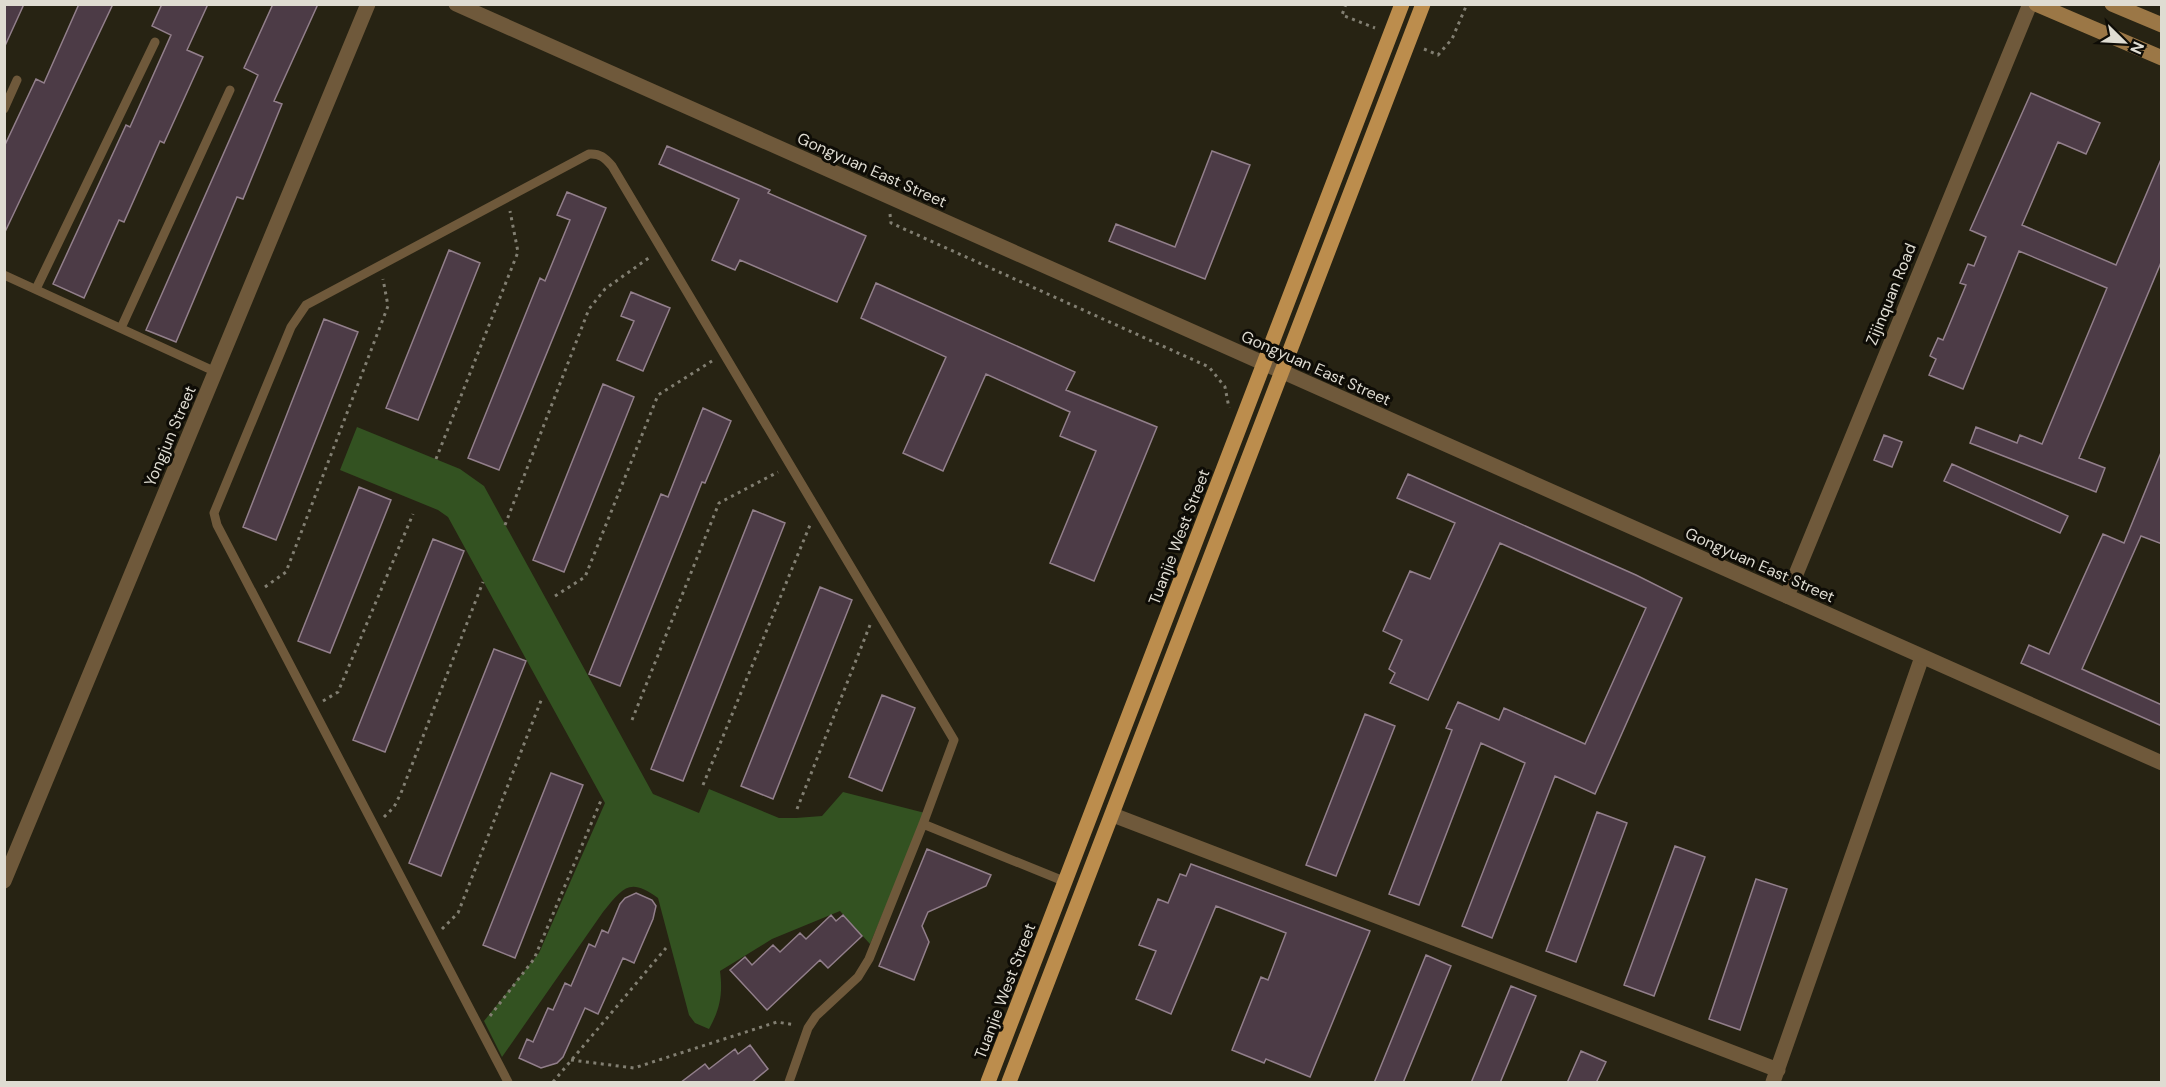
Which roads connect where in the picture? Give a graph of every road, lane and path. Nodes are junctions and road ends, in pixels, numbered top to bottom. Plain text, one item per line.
1 (368, 4) edge
2 (456, 4) edge
3 (1346, 4) edge
4 (1402, 4) edge
5 (1423, 4) edge
6 (1467, 4) edge
7 (2030, 4) edge
8 (2036, 4) edge
9 (2112, 4) edge
10 (2162, 25) edge
11 (1390, 35) junction
12 (155, 42) dead end
13 (1409, 42) junction
14 (2162, 58) edge
15 (17, 80) dead end
16 (230, 90) dead end
17 (4, 109) edge
18 (888, 197) junction
19 (507, 198) junction
20 (661, 249) junction
21 (381, 265) junction
22 (4, 274) edge
23 (36, 289) junction
24 (121, 328) junction
25 (724, 354) junction
26 (1264, 364) junction
27 (216, 372) junction
28 (1282, 372) junction
29 (1235, 441) junction
30 (436, 459) dead end
31 (791, 466) junction
32 (817, 509) junction
33 (413, 514) dead end
34 (505, 525) dead end
35 (483, 582) dead end
36 (253, 595) junction
37 (555, 596) dead end
38 (1787, 596) junction
39 (876, 609) junction
40 (1922, 657) junction
41 (542, 698) dead end
42 (311, 707) junction
43 (632, 720) dead end
44 (2162, 763) edge
45 (704, 785) dead end
46 (602, 798) dead end
47 (797, 809) dead end
48 (1113, 815) junction
49 (923, 824) junction
50 (372, 825) junction
51 (4, 881) edge
52 (1066, 882) junction
53 (432, 939) junction
54 (666, 948) dead end
55 (808, 1028) junction
56 (479, 1029) junction
57 (572, 1060) junction
58 (1776, 1076) edge
59 (508, 1083) edge
60 (552, 1083) edge
61 (789, 1083) edge
62 (988, 1083) edge
63 (1009, 1083) edge

1 - 27 street, Yongjun Street
2 - 18 street, Gongyuan East Street
3 - 11 path
4 - 11 main road, Tuanjie West Street
5 - 13 main road
6 - 13 path
7 - 38 street, Zijinquan Road
8 - 14 main road
9 - 10 main road
11 - 26 main road, Tuanjie West Street
12 - 23 lane
13 - 28 main road
15 - 17 lane
16 - 24 lane
18 - 26 street, Gongyuan East Street
18 - 29 path
19 - 20 lane
19 - 21 lane
19 - 30 path
20 - 25 lane
20 - 34 path
21 - 36 path
21 - 36 lane
22 - 23 lane
23 - 24 lane
24 - 27 lane
25 - 31 lane
25 - 37 path
26 - 28 street, Gongyuan East Street
26 - 29 main road, Tuanjie West Street
27 - 51 street, Yongjun Street
28 - 38 street, Gongyuan East Street
28 - 48 main road
29 - 52 main road, Tuanjie West Street
31 - 32 lane
31 - 43 path
32 - 39 lane
32 - 45 path
33 - 42 path
35 - 50 path
36 - 42 lane
38 - 40 street, Gongyuan East Street
39 - 47 path
39 - 49 lane
40 - 44 street, Gongyuan East Street
40 - 58 street
41 - 53 path
42 - 50 lane
46 - 56 path
48 - 58 street
48 - 63 main road
49 - 52 lane
49 - 55 lane
50 - 53 lane
52 - 62 main road, Tuanjie West Street
53 - 56 lane
54 - 57 path
55 - 57 path
55 - 61 lane
56 - 59 lane
57 - 60 path

